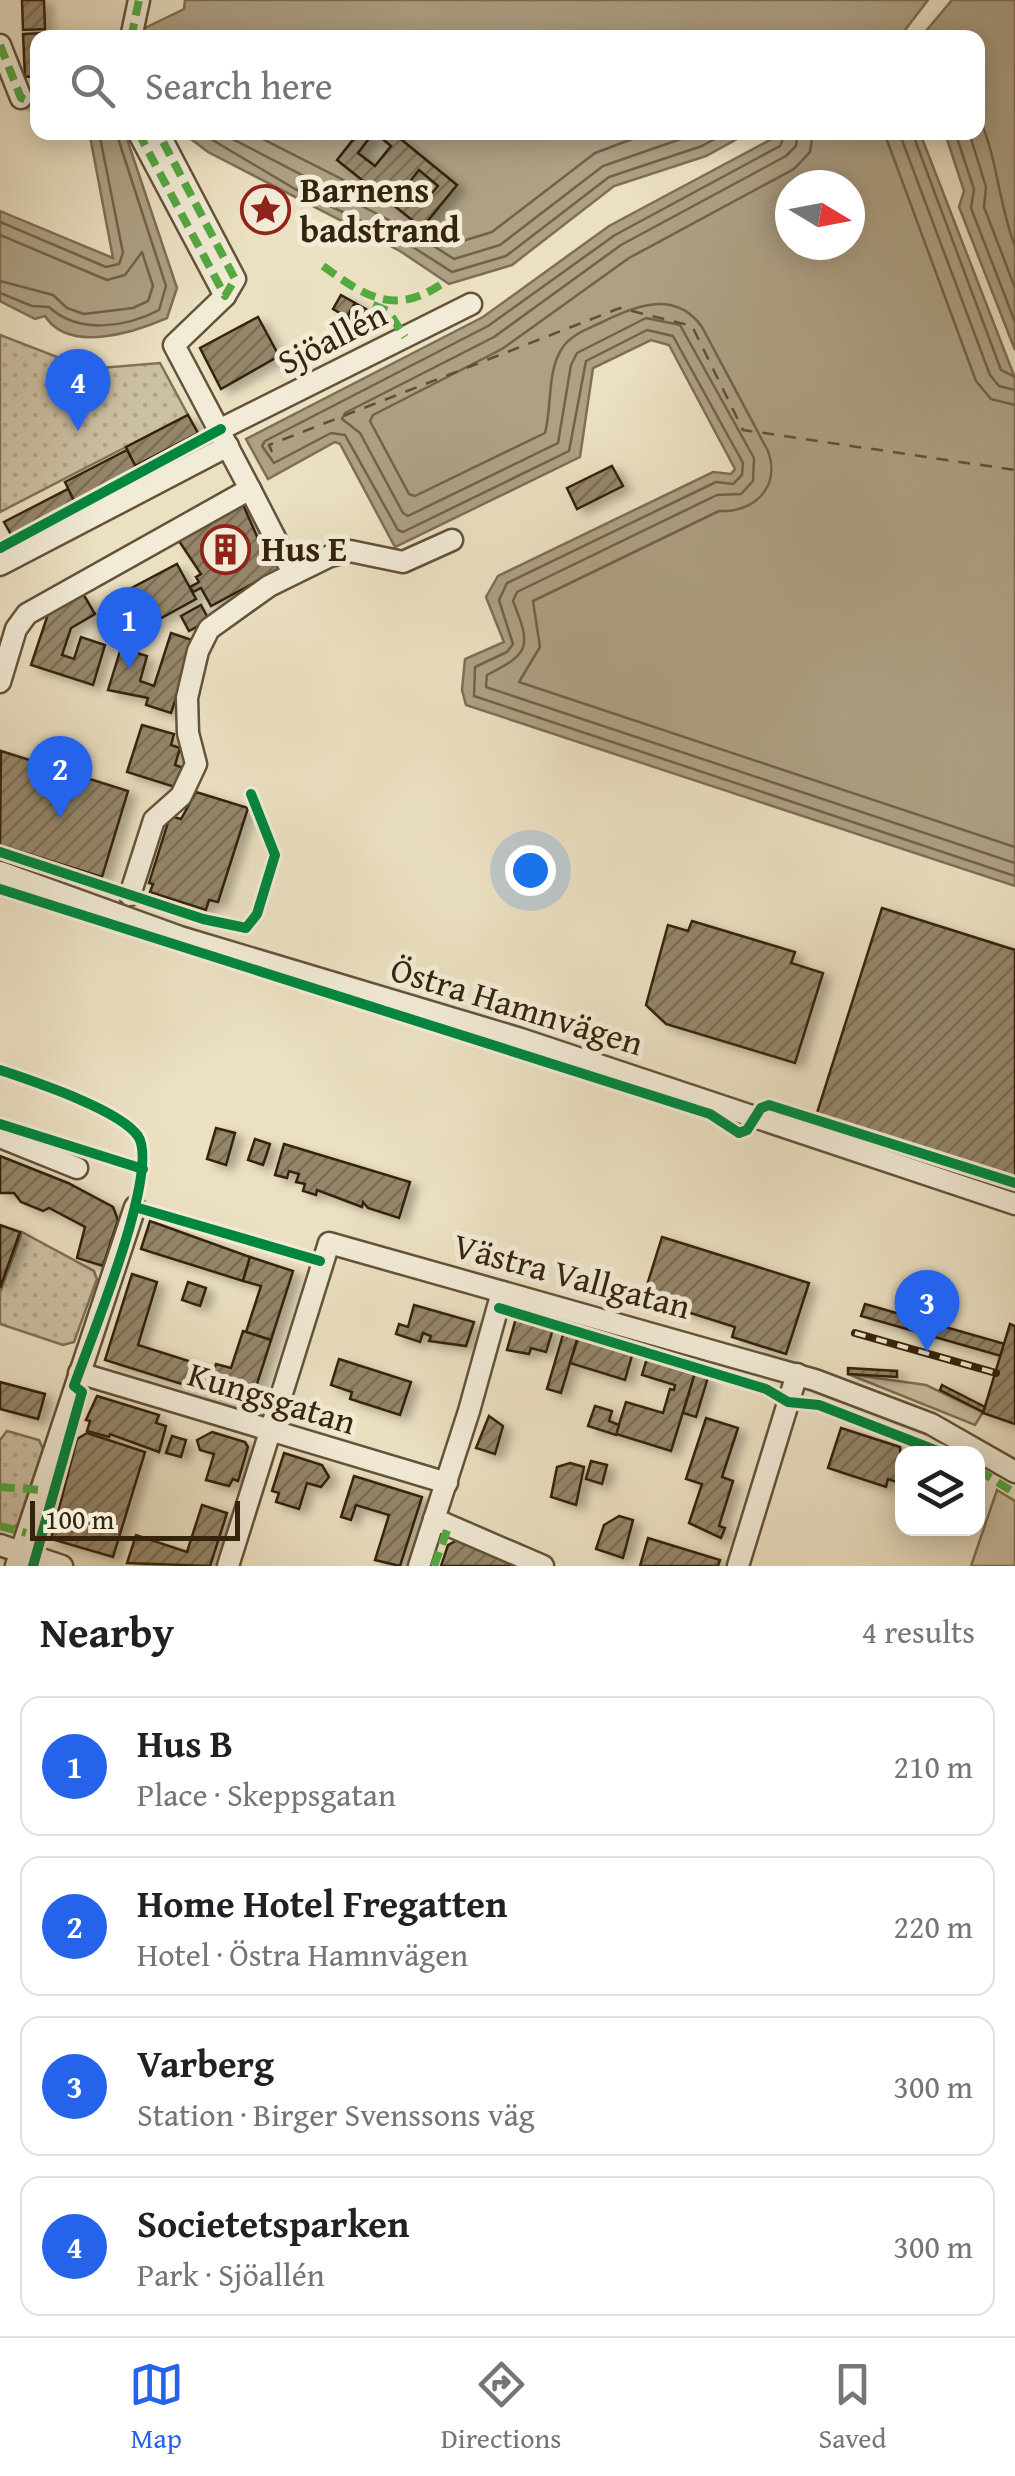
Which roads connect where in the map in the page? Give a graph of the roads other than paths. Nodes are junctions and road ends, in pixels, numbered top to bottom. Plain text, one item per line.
1 (139, 0) edge
2 (133, 30) edge
3 (0, 46) edge
4 (21, 98) dead end
5 (142, 140) edge
6 (162, 140) edge
7 (224, 296) junction
8 (471, 304) dead end
9 (225, 438) junction
10 (250, 489) junction
11 (452, 540) dead end
12 (0, 565) edge
13 (293, 573) junction
14 (0, 682) edge
15 (0, 872) edge
16 (130, 895) dead end
17 (0, 1137) edge
18 (77, 1168) dead end
19 (1015, 1204) edge
20 (136, 1207) dead end
21 (502, 1292) junction
22 (79, 1373) junction
23 (798, 1374) junction
24 (273, 1432) junction
25 (1015, 1472) edge
26 (446, 1483) junction
27 (434, 1519) junction
28 (12, 1554) edge
29 (62, 1566) edge
30 (228, 1566) edge
31 (418, 1566) edge
32 (543, 1566) edge
33 (738, 1566) edge

1 - 2 street
3 - 4 street
5 - 7 street
6 - 7 street
7 - 9 street
8 - 9 street, Sjöallén
9 - 10 street
9 - 12 street, Sjöallén
10 - 13 street
10 - 14 street
11 - 13 street
13 - 16 street
15 - 19 street, Östra Hamnvägen
17 - 18 street
20 - 22 street
21 - 23 street, Västra Vallgatan
21 - 24 street, Västra Vallgatan
21 - 26 street
22 - 24 street, Kungsgatan
22 - 28 street
23 - 25 street, Västra Vallgatan
23 - 33 street
24 - 26 street, Kungsgatan
24 - 30 street
26 - 27 street
27 - 31 street
27 - 32 street
28 - 29 street

